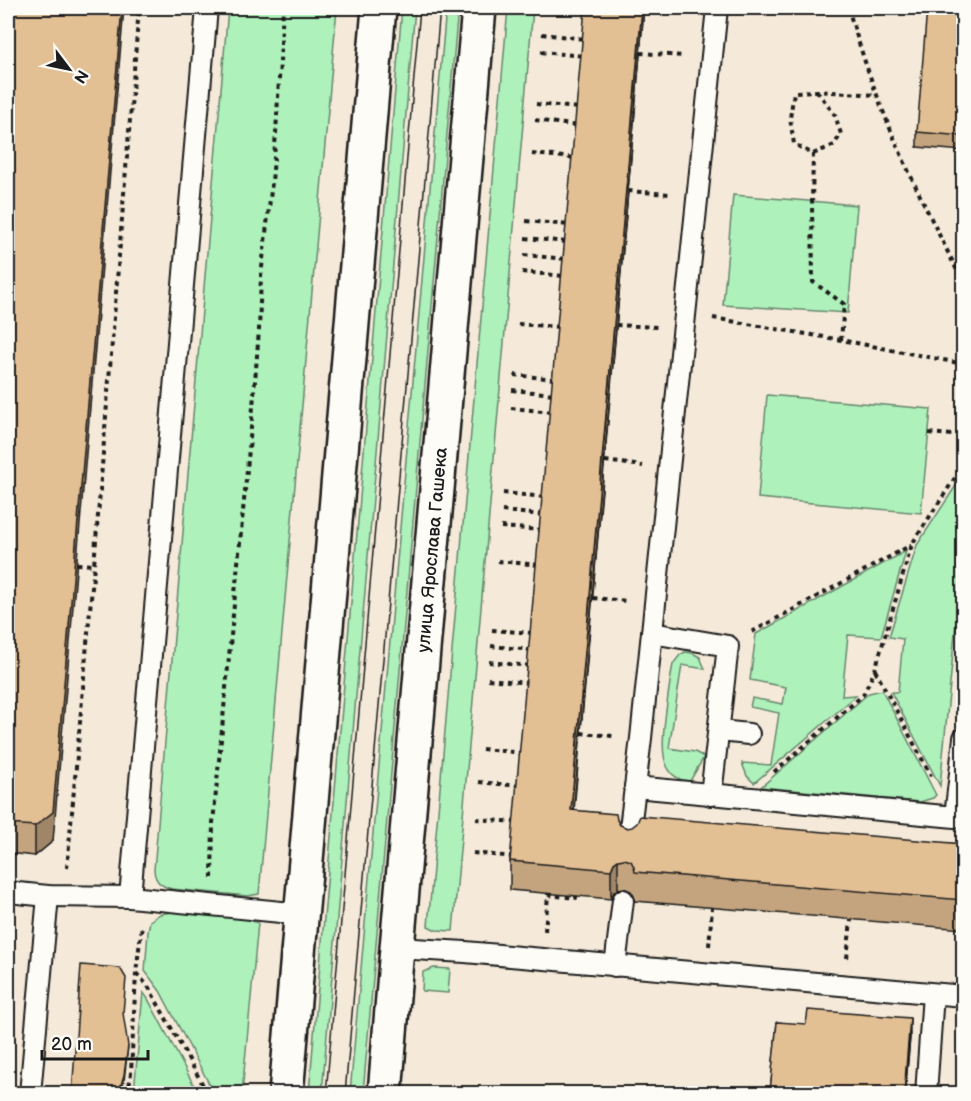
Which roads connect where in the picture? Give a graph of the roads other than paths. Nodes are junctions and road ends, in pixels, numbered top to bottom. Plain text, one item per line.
1 (207, 8) edge
2 (379, 8) edge
3 (479, 8) edge
4 (717, 8) edge
5 (652, 633) junction
6 (718, 731) junction
7 (750, 734) dead end
8 (963, 738) edge
9 (635, 787) junction
10 (711, 795) junction
11 (628, 845) edge
12 (8, 892) edge
13 (56, 896) junction
14 (130, 897) junction
15 (623, 900) edge
16 (301, 914) junction
17 (397, 948) junction
18 (615, 966) junction
19 (933, 994) junction
20 (963, 996) edge
21 (30, 1094) edge
22 (285, 1094) edge
23 (386, 1094) edge
24 (926, 1094) edge

1 - 14 lane
2 - 16 street
3 - 17 street, улица Ярослава Гашека
4 - 5 lane
5 - 6 lane
5 - 9 lane
6 - 7 lane
6 - 10 lane
8 - 10 lane
9 - 10 lane
9 - 11 lane
12 - 13 lane
13 - 14 lane
13 - 21 lane
14 - 16 lane
15 - 18 lane
16 - 22 street
17 - 18 lane
17 - 23 street, улица Ярослава Гашека
18 - 19 lane
19 - 20 lane
19 - 24 lane

